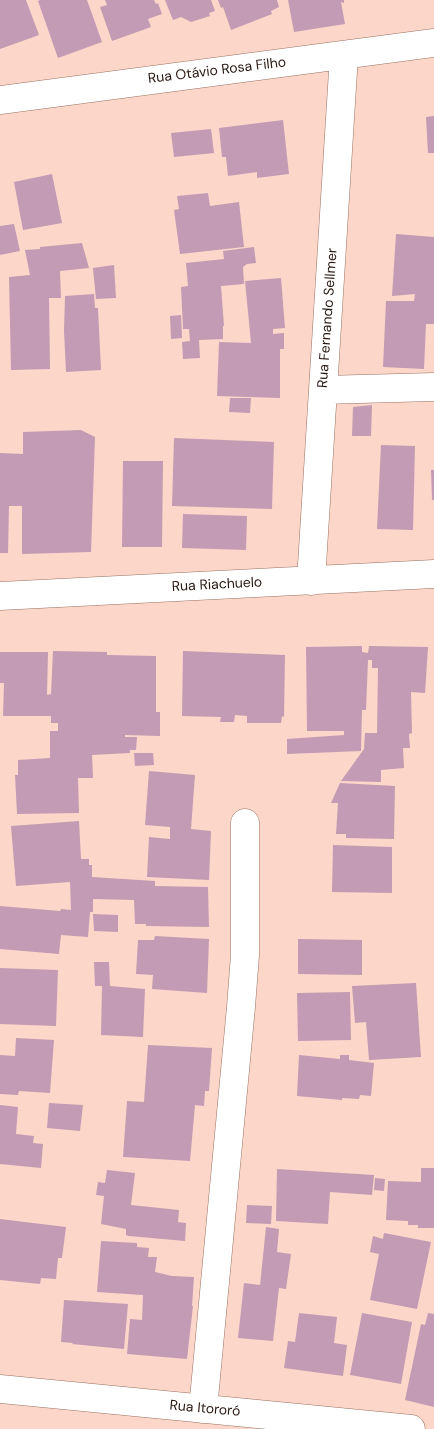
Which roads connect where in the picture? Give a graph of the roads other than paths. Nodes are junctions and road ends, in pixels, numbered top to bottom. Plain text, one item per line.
1 (434, 43) edge
2 (344, 55) junction
3 (0, 100) edge
4 (434, 387) edge
5 (323, 390) junction
6 (434, 574) edge
7 (311, 581) junction
8 (0, 596) edge
9 (245, 823) dead end
10 (0, 1390) edge
11 (203, 1409) junction
12 (411, 1429) edge

1 - 2 street, Rua Otávio Rosa Filho
2 - 3 street, Rua Otávio Rosa Filho
2 - 5 street, Rua Fernando Sellmer
4 - 5 street
5 - 7 street, Rua Fernando Sellmer
6 - 7 street, Rua Riachuelo
7 - 8 street, Rua Riachuelo
9 - 11 street
10 - 11 street, Rua Itororó
11 - 12 street, Rua Itororó

